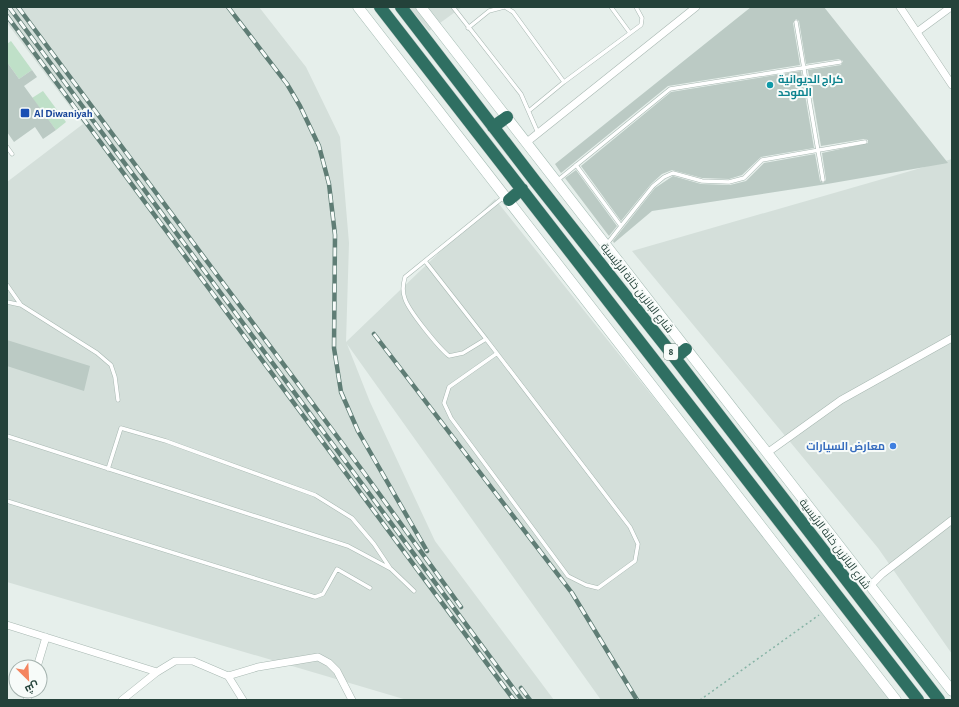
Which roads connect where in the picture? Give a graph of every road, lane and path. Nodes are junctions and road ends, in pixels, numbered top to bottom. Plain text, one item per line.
1 (358, 7) edge
2 (380, 7) edge
3 (401, 7) edge
4 (421, 7) edge
5 (453, 7) edge
6 (505, 7) edge
7 (611, 7) edge
8 (636, 7) edge
9 (696, 7) edge
10 (900, 7) edge
11 (951, 7) edge
12 (796, 22) dead end
13 (468, 28) junction
14 (917, 32) junction
15 (630, 33) junction
16 (840, 62) dead end
17 (804, 68) junction
18 (564, 82) junction
19 (952, 85) edge
20 (530, 110) junction
21 (507, 117) junction
22 (493, 127) junction
23 (538, 134) junction
24 (527, 142) junction
25 (865, 142) dead end
26 (7, 147) edge
27 (818, 150) junction
28 (12, 154) dead end
29 (576, 165) junction
30 (823, 180) dead end
31 (557, 181) junction
32 (522, 189) junction
33 (507, 198) junction
34 (621, 226) junction
35 (607, 245) junction
36 (425, 261) junction
37 (7, 285) edge
38 (7, 302) edge
39 (21, 305) junction
40 (952, 338) edge
41 (486, 339) junction
42 (686, 349) junction
43 (496, 354) junction
44 (676, 358) junction
45 (118, 400) dead end
46 (7, 436) edge
47 (767, 453) junction
48 (108, 469) junction
49 (7, 501) edge
50 (952, 520) edge
51 (391, 569) junction
52 (871, 585) junction
53 (370, 588) dead end
54 (414, 591) dead end
55 (826, 610) junction
56 (7, 625) edge
57 (46, 637) junction
58 (39, 659) edge
59 (157, 672) junction
60 (228, 676) junction
61 (952, 691) edge
62 (122, 700) edge
63 (243, 700) edge
64 (352, 700) edge
65 (700, 700) edge
66 (896, 700) edge
67 (918, 700) edge
68 (939, 700) edge

1 - 33 main road
2 - 32 highway, 8
3 - 22 highway, شارع البانزين خانة الرئيسية / 8
4 - 21 main road
5 - 13 lane
6 - 13 lane
6 - 18 lane
7 - 15 lane
8 - 15 lane
9 - 23 street
10 - 14 street
11 - 14 street
12 - 17 lane
13 - 20 lane
14 - 19 street
15 - 18 lane
16 - 17 lane
17 - 27 lane
17 - 29 lane
18 - 20 lane
20 - 23 lane
21 - 22 highway
21 - 24 main road
22 - 44 highway, شارع البانزين خانة الرئيسية / 8
23 - 24 street
24 - 31 main road
25 - 27 lane
26 - 28 lane
27 - 30 lane
27 - 34 lane
29 - 31 lane
29 - 34 lane
31 - 35 main road
32 - 33 highway
32 - 67 highway, 8
33 - 36 lane
33 - 55 main road
34 - 35 lane
35 - 42 main road
36 - 41 lane
36 - 41 lane
37 - 39 lane
38 - 39 lane
39 - 45 lane
40 - 47 street
41 - 43 lane
42 - 44 highway
42 - 47 main road
43 - 43 lane
44 - 68 highway, شارع البانزين خانة الرئيسية / 8
46 - 48 lane
47 - 52 main road
48 - 51 lane
48 - 51 lane
49 - 53 lane
50 - 52 street
51 - 54 lane
52 - 61 main road
55 - 65 path
55 - 66 main road
56 - 57 street
57 - 58 street
57 - 59 street
59 - 60 street
59 - 62 street
60 - 63 street
60 - 64 street

